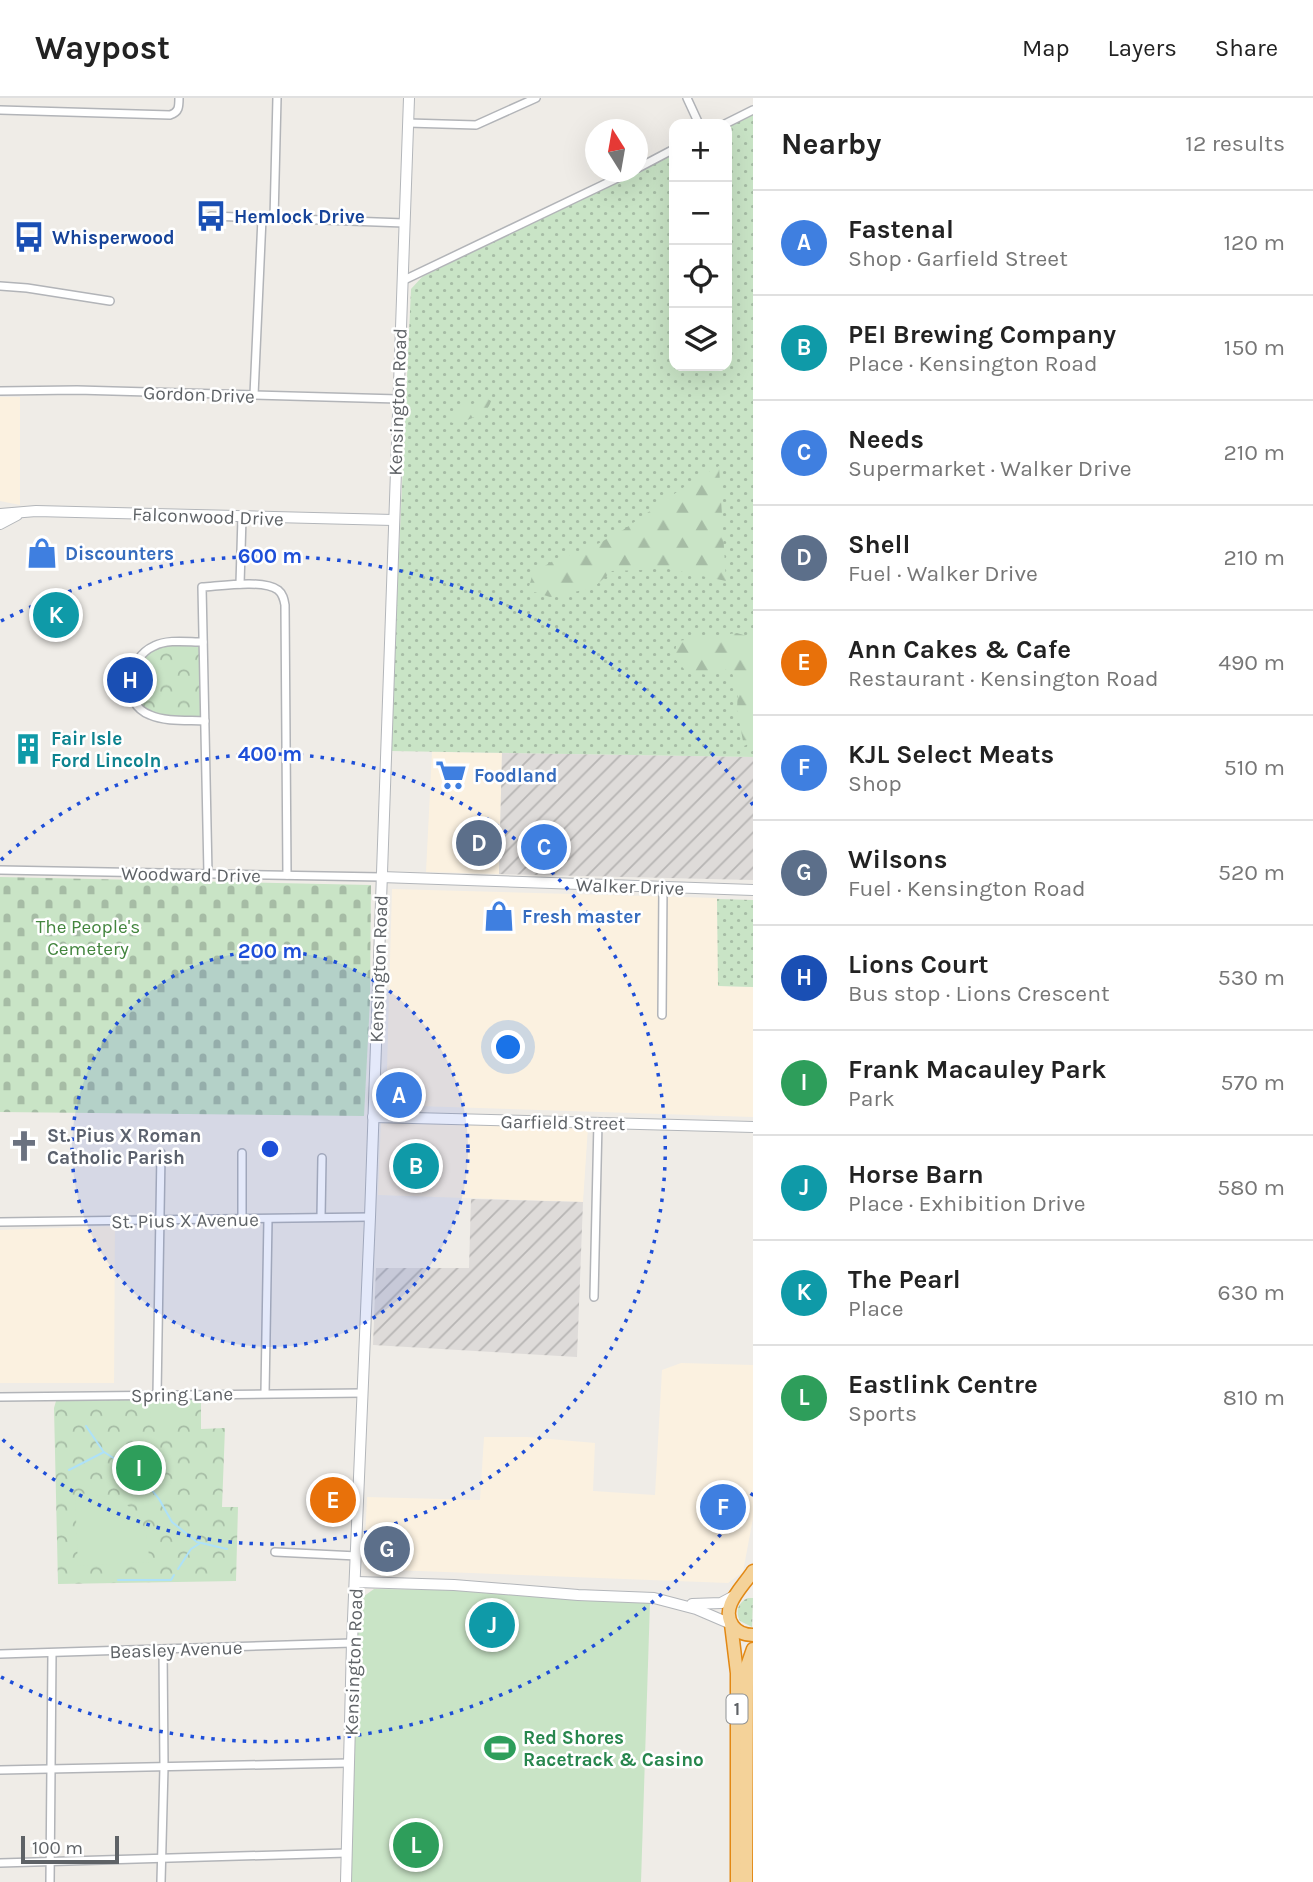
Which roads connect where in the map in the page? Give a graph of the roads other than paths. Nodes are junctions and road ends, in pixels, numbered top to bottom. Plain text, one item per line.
1 (179, 98) edge
2 (277, 98) edge
3 (408, 98) edge
4 (536, 98) edge
5 (687, 98) edge
6 (0, 110) edge
7 (753, 110) edge
8 (697, 119) edge
9 (732, 120) edge
10 (408, 123) junction
11 (669, 152) edge
12 (648, 163) edge
13 (609, 182) edge
14 (211, 216) dead end
15 (262, 218) junction
16 (274, 219) junction
17 (404, 223) junction
18 (402, 281) junction
19 (0, 286) edge
20 (110, 301) dead end
21 (0, 391) edge
22 (254, 395) junction
23 (398, 399) junction
24 (23, 512) junction
25 (0, 514) edge
26 (242, 517) junction
27 (393, 520) junction
28 (0, 524) edge
29 (240, 584) junction
30 (203, 642) junction
31 (205, 721) junction
32 (0, 870) edge
33 (208, 874) junction
34 (287, 875) junction
35 (381, 877) junction
36 (663, 887) junction
37 (753, 890) edge
38 (662, 1015) dead end
39 (373, 1117) junction
40 (598, 1122) junction
41 (753, 1127) edge
42 (161, 1153) dead end
43 (242, 1153) dead end
44 (322, 1158) dead end
45 (321, 1217) junction
46 (370, 1217) junction
47 (242, 1219) junction
48 (268, 1219) junction
49 (161, 1220) junction
50 (0, 1222) edge
51 (594, 1297) dead end
52 (363, 1392) junction
53 (265, 1393) junction
54 (157, 1395) junction
55 (0, 1397) edge
56 (275, 1552) dead end
57 (357, 1556) junction
58 (753, 1571) edge
59 (356, 1582) junction
60 (753, 1589) edge
61 (546, 1591) junction
62 (736, 1595) junction
63 (732, 1624) junction
64 (753, 1635) edge
65 (352, 1643) junction
66 (163, 1649) junction
67 (753, 1649) edge
68 (52, 1653) junction
69 (0, 1654) edge
70 (349, 1763) junction
71 (164, 1767) junction
72 (51, 1769) junction
73 (0, 1770) edge
74 (347, 1853) junction
75 (161, 1859) junction
76 (50, 1862) junction
77 (0, 1863) edge
78 (50, 1882) edge
79 (161, 1882) edge
80 (346, 1882) edge
81 (737, 1882) edge
82 (746, 1882) edge

1 - 6 street
2 - 16 street
3 - 10 street, Kensington Road
4 - 10 street
5 - 8 street
7 - 9 street
10 - 17 street, Kensington Road
11 - 12 street
13 - 18 street
14 - 15 street
15 - 16 street
15 - 22 street
16 - 17 street
17 - 18 street, Kensington Road
18 - 23 street, Kensington Road
19 - 20 street
21 - 22 street, Gordon Drive
22 - 23 street, Gordon Drive
23 - 27 street, Kensington Road
24 - 25 street, Falconwood Drive
24 - 26 street, Falconwood Drive
24 - 28 street, Falconwood Drive
26 - 27 street, Falconwood Drive
26 - 29 street
27 - 35 street, Kensington Road
29 - 30 street
29 - 34 street
30 - 31 street
30 - 31 street
31 - 33 street
32 - 33 street, Woodward Drive
33 - 34 street, Woodward Drive
34 - 35 street, Woodward Drive
35 - 36 street, Walker Drive
35 - 39 street, Kensington Road
36 - 37 street, Walker Drive
36 - 38 street
39 - 40 street, Garfield Street
39 - 46 street, Kensington Road
40 - 41 street, Garfield Street
40 - 51 street
42 - 49 street
43 - 47 street
44 - 45 street
45 - 46 street, St. Pius X Avenue
45 - 48 street, St. Pius X Avenue
46 - 52 street, Kensington Road
47 - 48 street, St. Pius X Avenue
47 - 49 street, St. Pius X Avenue
48 - 53 street
49 - 50 street, St. Pius X Avenue
49 - 54 street
52 - 53 street, Spring Lane
52 - 57 street, Kensington Road
53 - 54 street, Spring Lane
54 - 55 street, Spring Lane
56 - 57 street
57 - 59 street, Kensington Road
58 - 62 highway
59 - 61 street
59 - 65 street, Kensington Road
60 - 62 highway
61 - 62 street
61 - 63 street
62 - 63 highway
63 - 64 highway
63 - 81 highway, 1
65 - 66 street, Beasley Avenue
65 - 70 street, Kensington Road
66 - 68 street, Beasley Avenue
66 - 71 street
67 - 82 highway, 1
68 - 69 street, Beasley Avenue
68 - 72 street
70 - 71 street
70 - 74 street, Kensington Road
71 - 72 street
71 - 75 street
72 - 73 street
72 - 76 street
74 - 75 street
74 - 80 street, Kensington Road
75 - 76 street
75 - 79 street
76 - 77 street
76 - 78 street

